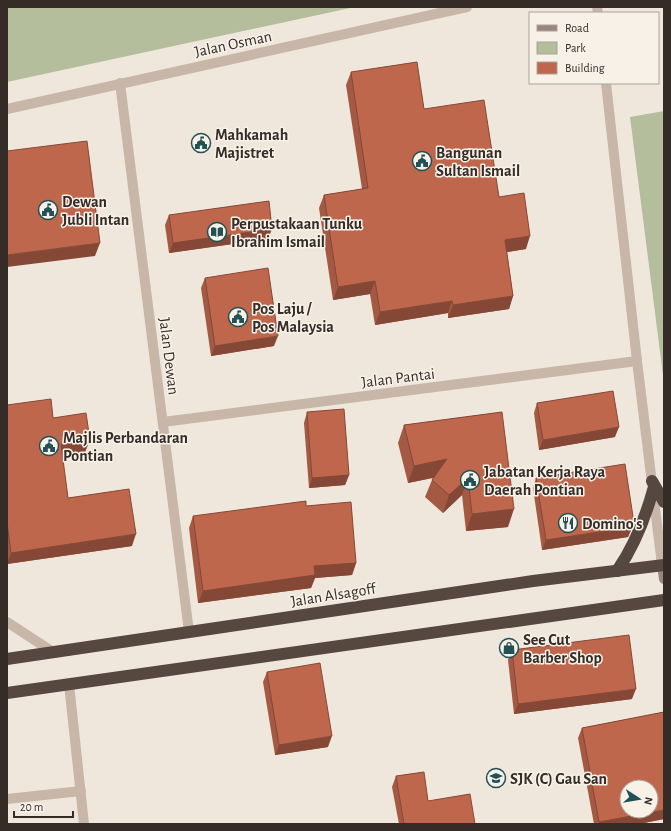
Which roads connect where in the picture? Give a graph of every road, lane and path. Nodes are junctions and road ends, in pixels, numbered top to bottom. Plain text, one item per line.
1 (467, 7) edge
2 (120, 83) junction
3 (606, 84) edge
4 (7, 109) edge
5 (636, 361) junction
6 (163, 422) junction
7 (652, 485) junction
8 (664, 502) edge
9 (663, 565) edge
10 (617, 570) junction
11 (664, 579) edge
12 (664, 600) edge
13 (7, 622) edge
14 (189, 632) junction
15 (52, 652) junction
16 (7, 659) edge
17 (68, 684) junction
18 (7, 693) edge
19 (81, 791) junction
20 (7, 799) edge
21 (84, 824) edge

1 - 2 street, Jalan Osman
2 - 4 street, Jalan Osman
2 - 6 street, Jalan Dewan
3 - 5 street
5 - 6 street, Jalan Pantai
5 - 7 street
6 - 14 street, Jalan Dewan
7 - 8 highway
7 - 9 street
7 - 10 highway
9 - 10 highway, Jalan Alsagoff
9 - 11 main road
10 - 14 highway, Jalan Alsagoff
12 - 17 highway
13 - 15 street
14 - 15 highway, Jalan Alsagoff
15 - 16 highway, Jalan Alsagoff
17 - 18 highway
17 - 19 street
19 - 20 street
19 - 21 street

